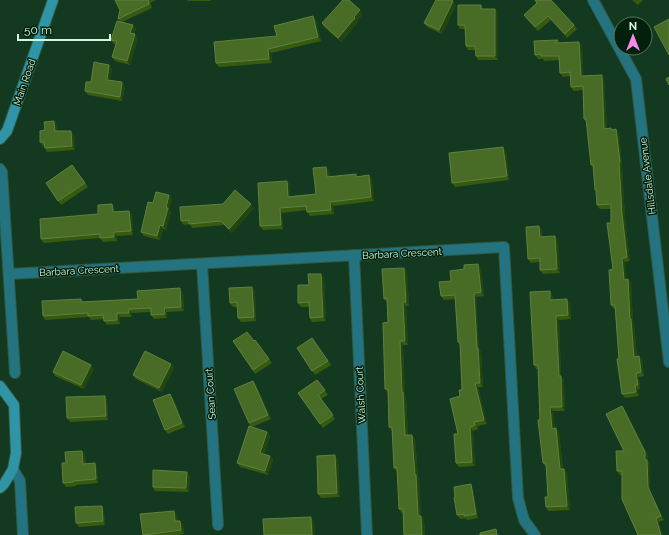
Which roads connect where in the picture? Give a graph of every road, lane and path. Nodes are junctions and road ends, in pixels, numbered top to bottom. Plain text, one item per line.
1 (53, 0) edge
2 (594, 0) edge
3 (4, 131) edge
4 (0, 139) edge
5 (0, 169) edge
6 (354, 255) junction
7 (202, 264) junction
8 (8, 274) junction
9 (669, 362) edge
10 (15, 373) dead end
11 (0, 386) edge
12 (13, 469) junction
13 (0, 488) edge
14 (218, 525) dead end
15 (23, 535) edge
16 (367, 535) edge
17 (535, 535) edge

1 - 3 main road, Main Road
2 - 9 street, Hillsdale Avenue
3 - 4 main road, Main Road
5 - 8 street
6 - 7 street, Barbara Crescent
6 - 16 street, Walsh Court
6 - 17 street, Barbara Crescent
7 - 8 street, Barbara Crescent
7 - 14 street, Sean Court
8 - 10 street
11 - 12 main road
12 - 13 main road
12 - 15 street

